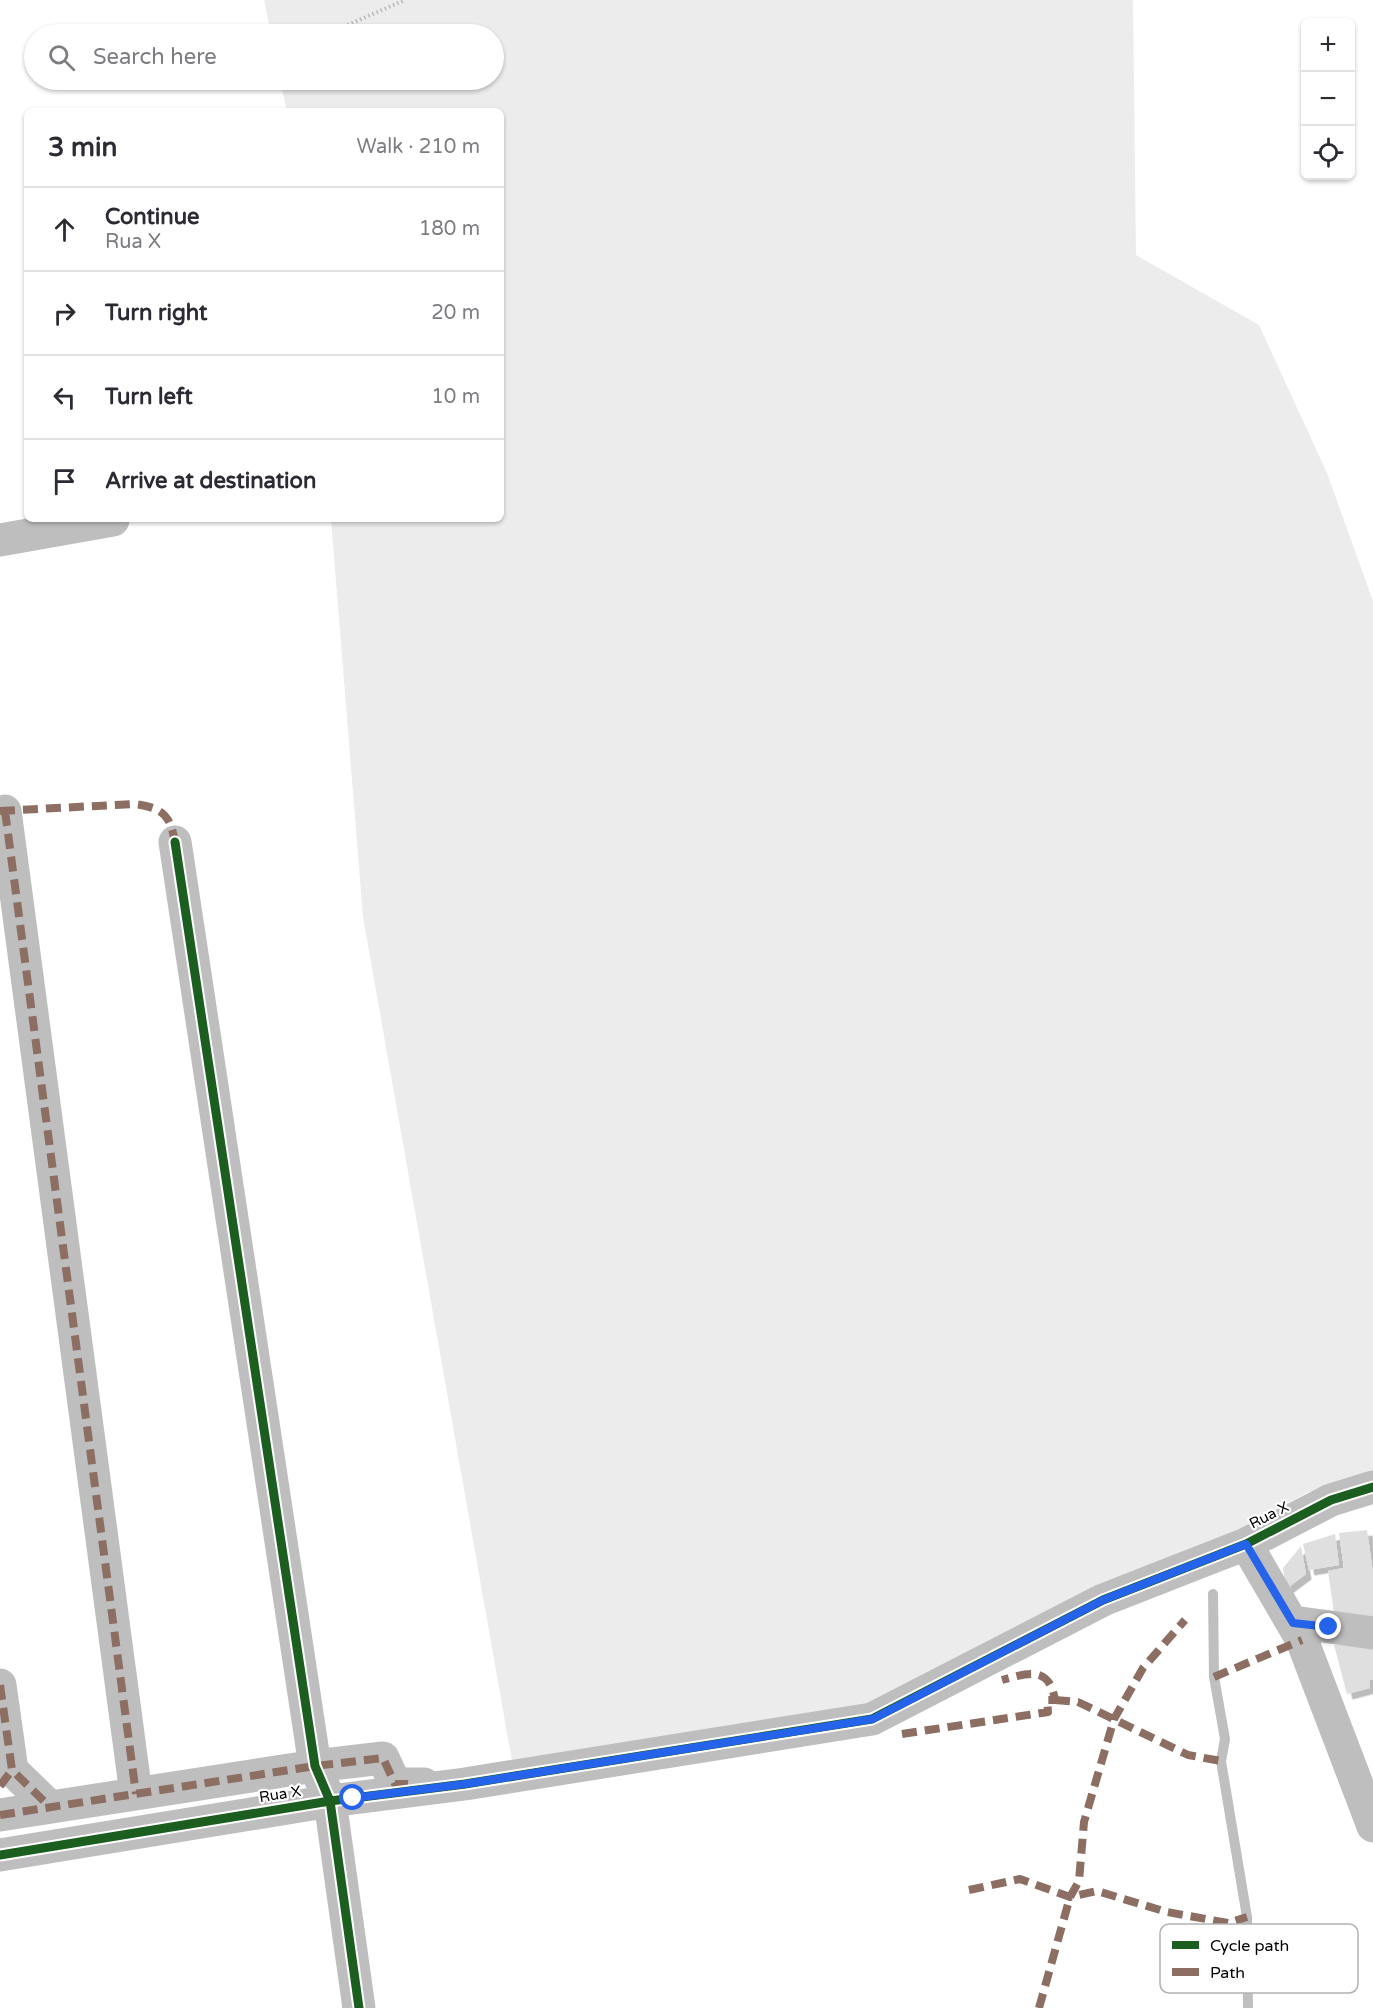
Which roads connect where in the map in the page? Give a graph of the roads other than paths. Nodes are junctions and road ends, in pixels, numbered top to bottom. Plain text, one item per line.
1 (102, 522) edge
2 (0, 540) edge
3 (4, 811) dead end
4 (175, 842) dead end
5 (1373, 1487) edge
6 (1246, 1544) junction
7 (1293, 1623) junction
8 (1373, 1633) edge
9 (0, 1685) edge
10 (315, 1766) junction
11 (6, 1778) edge
12 (465, 1784) junction
13 (136, 1794) junction
14 (330, 1802) junction
15 (50, 1807) junction
16 (0, 1815) edge
17 (1373, 1826) edge
18 (0, 1855) edge
19 (359, 2008) edge

1 - 2 street
3 - 13 street
4 - 10 street
5 - 6 street, Rua X
6 - 7 street
6 - 12 street, Rua X
7 - 8 street
7 - 17 street
9 - 11 street
10 - 12 street, Rua X
10 - 13 street, Rua X
10 - 14 street
11 - 15 street
12 - 14 street, Rua X
13 - 15 street, Rua X
14 - 18 street, Rua X
14 - 19 street
15 - 16 street, Rua X

